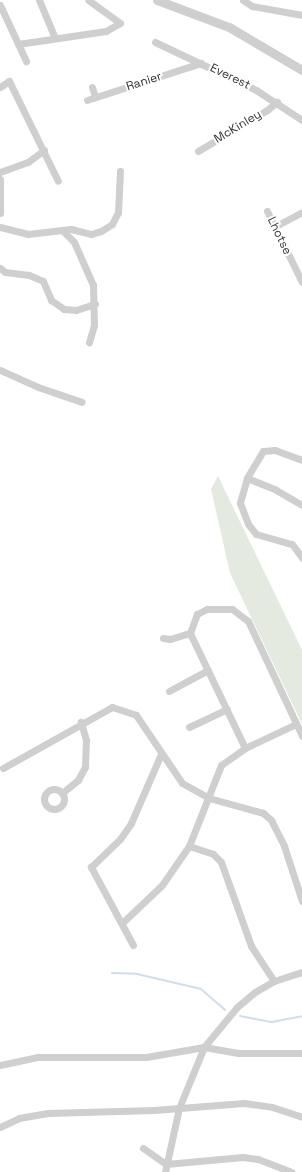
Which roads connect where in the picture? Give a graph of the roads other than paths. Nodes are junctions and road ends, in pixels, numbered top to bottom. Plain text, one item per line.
1 (39, 0) edge
2 (88, 0) edge
3 (157, 0) edge
4 (243, 0) edge
5 (0, 5) edge
6 (302, 16) edge
7 (54, 38) junction
8 (155, 42) dead end
9 (18, 44) junction
10 (26, 61) dead end
11 (201, 63) junction
12 (302, 70) edge
13 (0, 87) edge
14 (92, 87) dead end
15 (95, 97) junction
16 (87, 100) dead end
17 (277, 102) junction
18 (302, 120) edge
19 (44, 150) junction
20 (198, 151) dead end
21 (120, 171) dead end
22 (0, 172) edge
23 (0, 179) edge
24 (58, 182) dead end
25 (267, 211) dead end
26 (302, 212) edge
27 (0, 213) edge
28 (0, 227) edge
29 (274, 227) junction
30 (62, 230) junction
31 (0, 268) edge
32 (302, 282) edge
33 (94, 304) junction
34 (90, 342) dead end
35 (0, 370) edge
36 (82, 402) dead end
37 (302, 460) edge
38 (247, 478) junction
39 (302, 505) edge
40 (302, 558) edge
41 (190, 633) junction
42 (163, 638) dead end
43 (208, 670) junction
44 (169, 691) dead end
45 (227, 709) junction
46 (81, 722) junction
47 (296, 724) junction
48 (189, 727) dead end
49 (302, 736) edge
50 (245, 748) junction
51 (161, 754) junction
52 (3, 768) dead end
53 (62, 793) dead end
54 (209, 798) junction
55 (189, 846) junction
56 (302, 901) edge
57 (122, 923) junction
58 (133, 945) dead end
59 (302, 972) edge
60 (274, 981) junction
61 (204, 1047) junction
62 (302, 1053) edge
63 (0, 1065) edge
64 (179, 1108) junction
65 (302, 1116) edge
66 (0, 1127) edge
67 (143, 1148) dead end
68 (166, 1164) junction
69 (165, 1172) edge
70 (292, 1172) edge

1 - 7 street
2 - 7 street
3 - 12 street
4 - 6 street
5 - 9 street
7 - 9 street
8 - 11 street, Everest
9 - 10 street
11 - 15 street, Ranier
11 - 17 street, Everest
13 - 19 street
14 - 15 street
15 - 16 street, Ranier
17 - 18 street, Everest
17 - 20 street, McKinley
19 - 22 street
19 - 24 street
21 - 30 street
23 - 27 street
25 - 29 street, Lhotse
26 - 29 street
28 - 30 street
29 - 32 street, Lhotse
30 - 33 street
31 - 33 street
33 - 34 street
35 - 36 street
37 - 38 street
38 - 39 street
38 - 40 street
41 - 42 street
41 - 43 street
41 - 47 street
43 - 44 street
43 - 45 street
45 - 48 street
45 - 50 street
46 - 51 street
46 - 52 street
46 - 53 street
47 - 49 street
47 - 50 street
50 - 54 street
51 - 54 street
51 - 57 street
54 - 55 street
54 - 56 street
55 - 57 street
55 - 60 street
57 - 58 street
59 - 60 street
60 - 61 street
61 - 62 street
61 - 63 street
61 - 64 street
64 - 65 street
64 - 66 street
64 - 68 street
67 - 68 street
68 - 69 street
68 - 70 street

